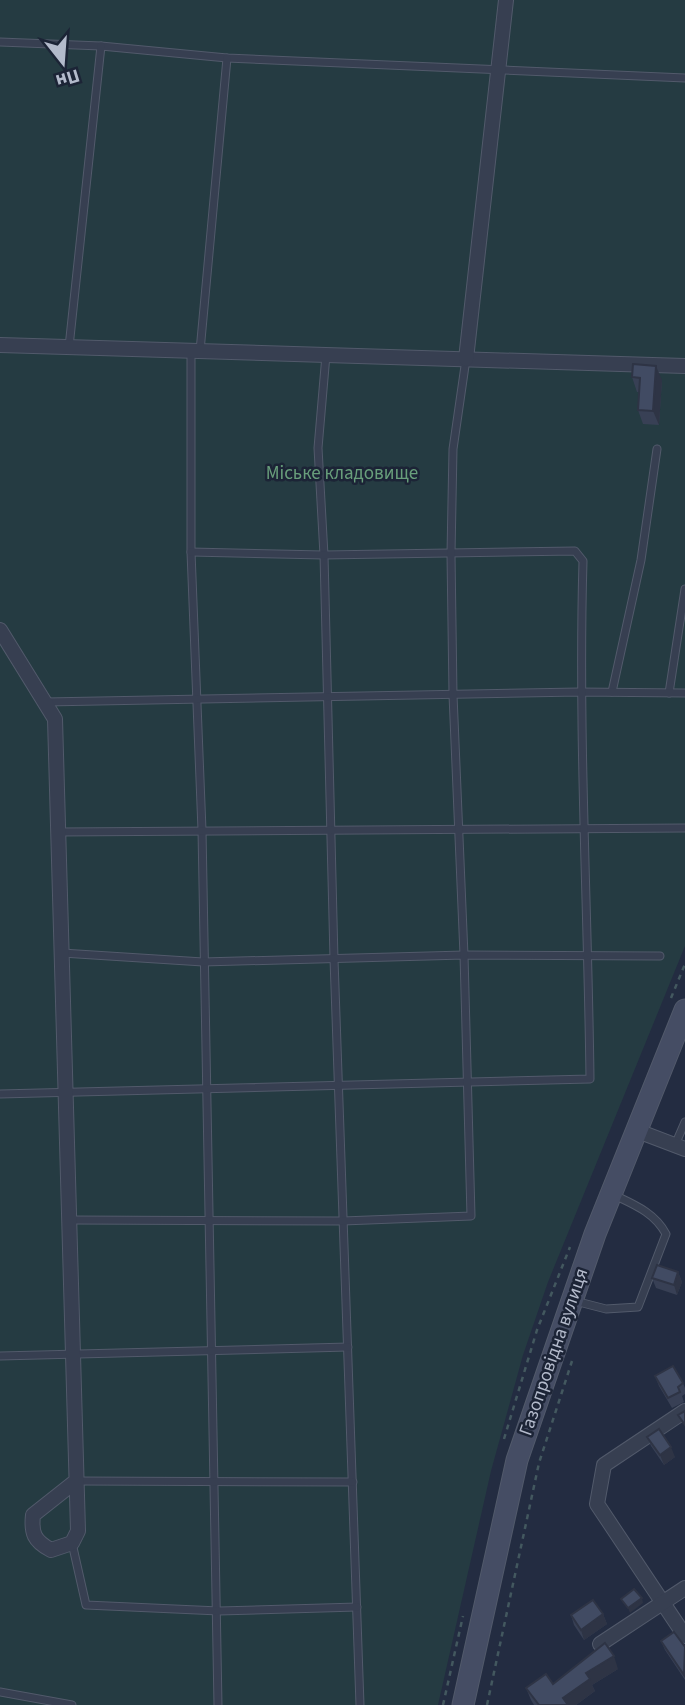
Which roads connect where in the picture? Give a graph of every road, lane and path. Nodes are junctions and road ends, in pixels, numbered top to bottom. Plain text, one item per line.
1 (506, 0) edge
2 (0, 42) edge
3 (101, 46) junction
4 (227, 58) junction
5 (499, 70) junction
6 (685, 78) edge
7 (0, 345) edge
8 (69, 347) junction
9 (196, 351) junction
10 (326, 355) junction
11 (466, 359) junction
12 (685, 366) edge
13 (657, 449) dead end
14 (191, 552) junction
15 (451, 554) junction
16 (324, 555) junction
17 (685, 589) edge
18 (0, 630) edge
19 (579, 692) junction
20 (612, 692) junction
21 (669, 693) junction
22 (685, 694) edge
23 (327, 695) junction
24 (453, 695) junction
25 (196, 698) junction
26 (46, 702) junction
27 (586, 826) junction
28 (459, 827) junction
29 (331, 828) junction
30 (685, 828) edge
31 (202, 830) junction
32 (59, 832) junction
33 (61, 953) junction
34 (464, 955) junction
35 (588, 956) junction
36 (660, 956) dead end
37 (334, 959) junction
38 (203, 962) junction
39 (685, 1010) edge
40 (467, 1082) junction
41 (340, 1087) junction
42 (207, 1091) junction
43 (66, 1092) junction
44 (0, 1094) edge
45 (685, 1122) edge
46 (635, 1130) junction
47 (680, 1147) edge
48 (611, 1193) junction
49 (70, 1220) junction
50 (208, 1220) junction
51 (344, 1221) junction
52 (570, 1300) junction
53 (348, 1347) junction
54 (212, 1349) junction
55 (73, 1354) junction
56 (0, 1356) edge
57 (573, 1357) dead end
58 (685, 1411) edge
59 (215, 1480) junction
60 (76, 1481) junction
61 (352, 1482) junction
62 (72, 1543) junction
63 (685, 1588) edge
64 (663, 1603) junction
65 (357, 1606) junction
66 (219, 1611) junction
67 (685, 1636) edge
68 (600, 1644) edge
69 (0, 1692) edge
70 (72, 1705) edge
71 (218, 1705) edge
72 (360, 1705) edge
73 (463, 1705) edge
74 (487, 1705) edge

1 - 5 street
2 - 3 lane
3 - 4 lane
3 - 8 lane
4 - 5 lane
4 - 9 lane
5 - 6 lane
5 - 11 street
7 - 8 street
8 - 9 street
9 - 10 street
9 - 14 lane
10 - 11 street
10 - 16 lane
11 - 12 street
11 - 15 lane
13 - 20 lane
14 - 16 lane
14 - 25 lane
15 - 16 lane
15 - 19 lane
15 - 24 lane
16 - 23 lane
17 - 21 lane
18 - 26 street
19 - 20 lane
19 - 24 lane
19 - 27 lane
20 - 21 lane
21 - 22 lane
23 - 24 lane
23 - 25 lane
23 - 29 lane
24 - 28 lane
25 - 26 lane
25 - 31 lane
26 - 32 street
27 - 28 lane
27 - 30 lane
27 - 35 lane
28 - 29 lane
28 - 34 lane
29 - 31 lane
29 - 37 lane
31 - 32 lane
31 - 38 lane
32 - 33 street
33 - 38 lane
33 - 43 street
34 - 35 lane
34 - 37 lane
34 - 40 lane
35 - 36 lane
35 - 40 lane
37 - 38 lane
37 - 41 lane
38 - 42 lane
39 - 46 main road, Газопровідна вулиця
40 - 41 lane
40 - 51 lane
41 - 42 lane
41 - 51 lane
42 - 43 lane
42 - 50 lane
43 - 44 lane
43 - 49 street
45 - 47 lane
46 - 47 street
46 - 48 main road, Газопровідна вулиця
48 - 52 main road, Газопровідна вулиця
48 - 52 lane
49 - 50 lane
49 - 55 street
50 - 51 lane
50 - 54 lane
51 - 53 lane
52 - 73 main road, Газопровідна вулиця
53 - 54 lane
53 - 61 lane
54 - 55 lane
54 - 59 lane
55 - 56 lane
55 - 60 street
57 - 74 path
58 - 64 street
59 - 60 lane
59 - 61 lane
59 - 66 lane
60 - 62 street
60 - 62 street
61 - 65 lane
62 - 66 lane
63 - 64 street
64 - 67 street
64 - 68 street
65 - 66 lane
65 - 72 lane
66 - 71 lane
69 - 70 lane

